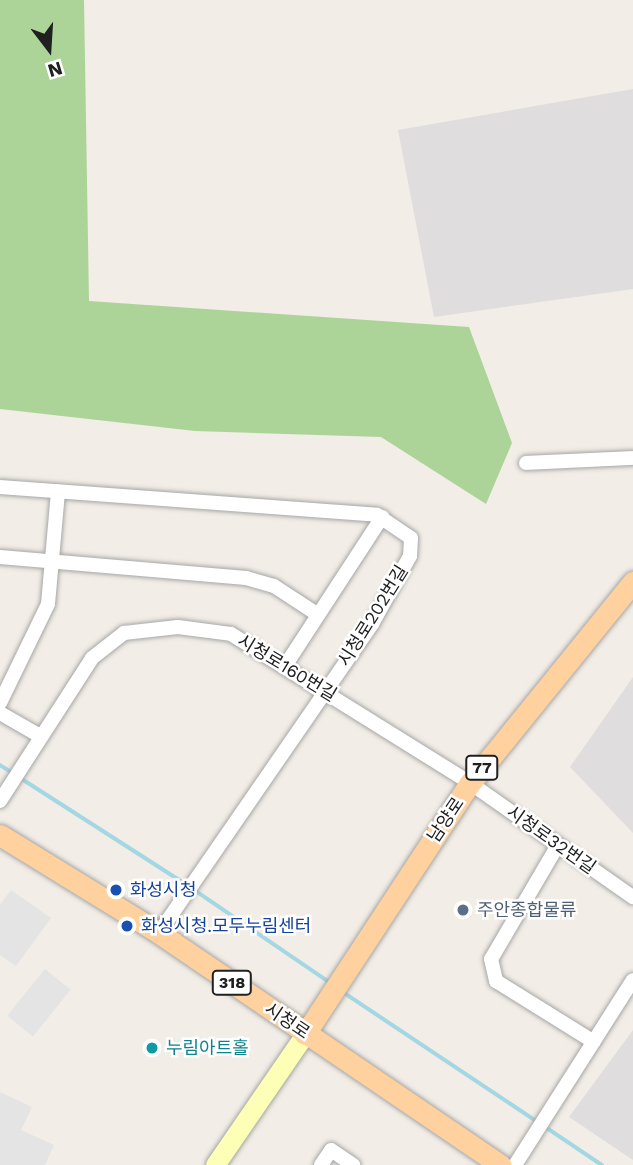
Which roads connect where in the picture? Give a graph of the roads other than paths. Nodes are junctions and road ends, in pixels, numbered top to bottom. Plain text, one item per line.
1 (633, 458) edge
2 (526, 463) dead end
3 (0, 487) edge
4 (58, 491) junction
5 (382, 517) junction
6 (0, 557) edge
7 (54, 561) junction
8 (633, 582) edge
9 (317, 614) junction
10 (285, 666) junction
11 (324, 690) junction
12 (0, 704) edge
13 (0, 713) edge
14 (40, 736) junction
15 (470, 783) junction
16 (4, 794) edge
17 (0, 835) edge
18 (558, 845) junction
19 (633, 897) edge
20 (159, 933) junction
21 (633, 980) edge
22 (305, 1034) junction
23 (594, 1042) junction
24 (215, 1165) edge
25 (321, 1165) edge
26 (353, 1165) edge
27 (501, 1165) edge
28 (515, 1165) edge

1 - 2 street
3 - 4 street
4 - 5 street
4 - 7 street
5 - 9 street
5 - 11 street, 시청로202번길
6 - 7 street
7 - 9 street
7 - 12 street
8 - 15 main road, 남양로 / 77
9 - 10 street
10 - 11 street, 시청로160번길
10 - 14 street, 시청로160번길
11 - 15 street, 시청로160번길
11 - 20 street, 시청로202번길
13 - 14 street
14 - 16 street, 시청로160번길
15 - 18 street, 시청로32번길
15 - 22 main road, 남양로 / 77
17 - 20 main road, 시청로 / 318
18 - 19 street, 시청로32번길
18 - 23 street
20 - 22 main road, 시청로 / 318
21 - 23 street
22 - 24 main road
22 - 27 main road, 시청로
23 - 28 street
25 - 26 street

